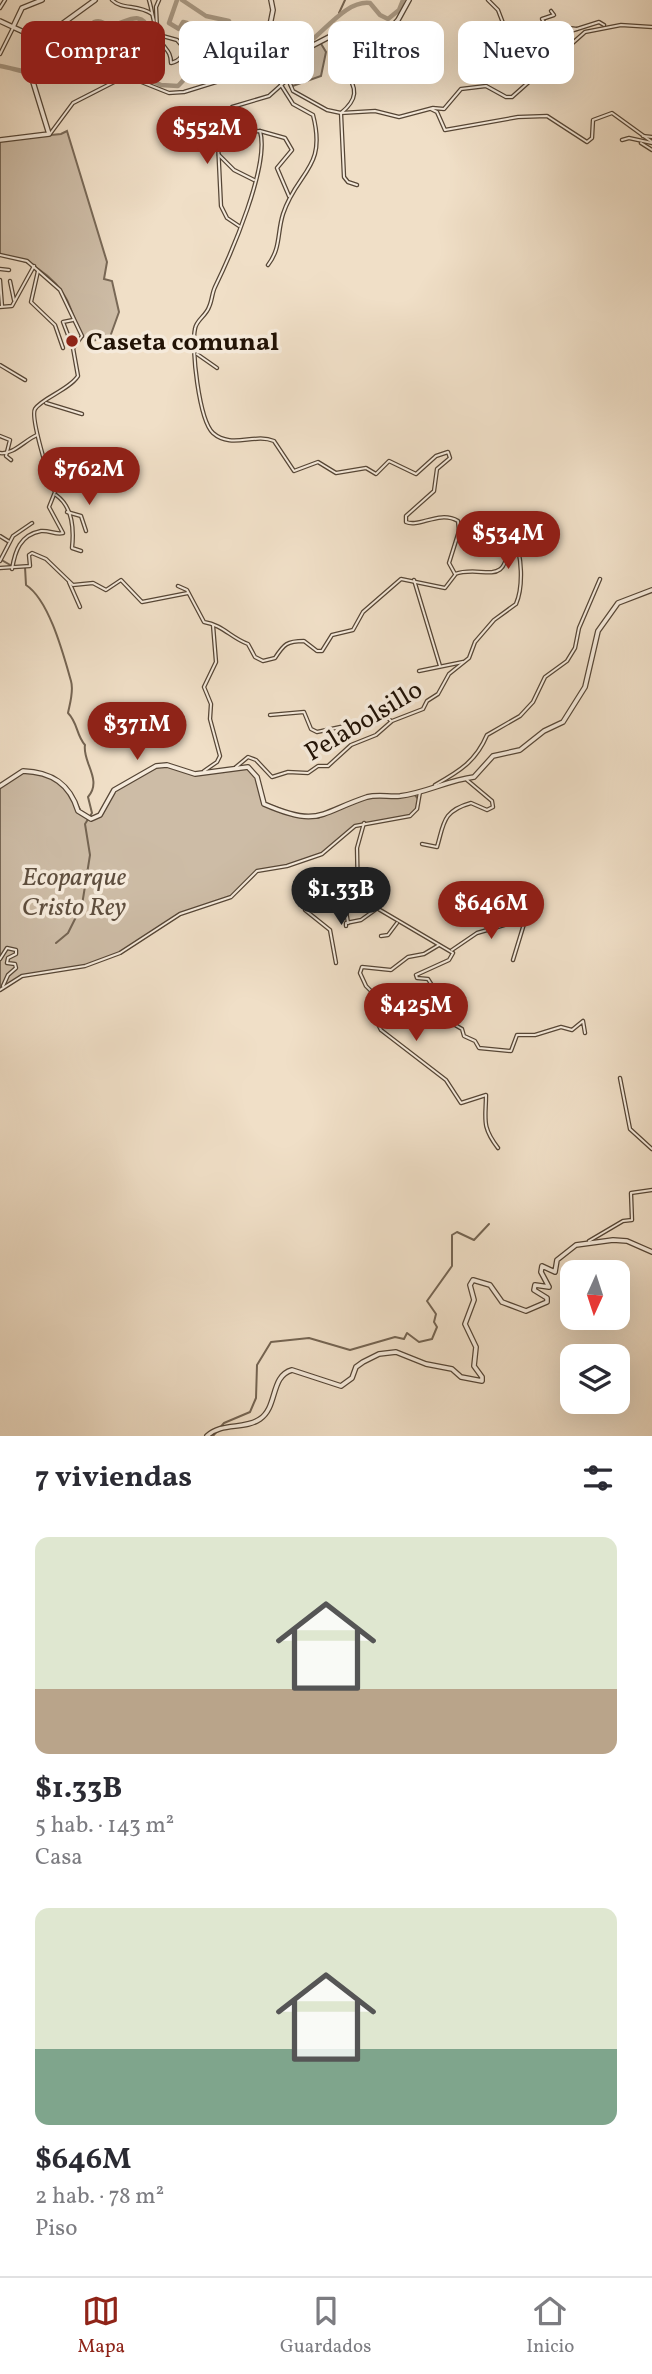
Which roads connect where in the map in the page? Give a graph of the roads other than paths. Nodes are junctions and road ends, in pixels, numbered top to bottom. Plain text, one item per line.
1 (5, 0) edge
2 (42, 0) edge
3 (95, 0) edge
4 (112, 0) edge
5 (149, 0) edge
6 (159, 0) edge
7 (271, 0) edge
8 (409, 0) edge
9 (488, 0) edge
10 (0, 8) edge
11 (551, 11) dead end
12 (153, 15) junction
13 (67, 19) edge
14 (0, 21) edge
15 (155, 21) edge
16 (157, 21) edge
17 (271, 21) edge
18 (502, 21) edge
19 (604, 26) junction
20 (13, 27) junction
21 (652, 27) edge
22 (578, 29) junction
23 (574, 30) edge
24 (21, 31) edge
25 (159, 35) joint
26 (314, 46) edge
27 (0, 54) edge
28 (33, 84) edge
29 (208, 84) edge
30 (291, 84) edge
31 (354, 84) edge
32 (281, 85) joint
33 (430, 109) junction
34 (341, 113) junction
35 (260, 131) junction
36 (216, 133) junction
37 (50, 134) junction
38 (642, 136) junction
39 (652, 137) edge
40 (0, 140) edge
41 (622, 140) dead end
42 (640, 143) junction
43 (652, 143) edge
44 (652, 150) edge
45 (218, 154) junction
46 (255, 181) junction
47 (357, 185) dead end
48 (290, 197) junction
49 (240, 226) junction
50 (0, 255) edge
51 (268, 265) dead end
52 (34, 266) junction
53 (0, 269) edge
54 (38, 269) junction
55 (9, 270) dead end
56 (1, 280) edge
57 (10, 281) dead end
58 (14, 302) junction
59 (1, 307) edge
60 (73, 320) junction
61 (63, 348) dead end
62 (74, 348) junction
63 (196, 353) junction
64 (0, 365) edge
65 (217, 368) dead end
66 (25, 380) dead end
67 (45, 402) junction
68 (82, 414) dead end
69 (38, 434) junction
70 (0, 436) edge
71 (0, 453) edge
72 (6, 454) junction
73 (11, 460) dead end
74 (67, 494) dead end
75 (55, 495) junction
76 (60, 497) junction
77 (67, 512) junction
78 (32, 523) dead end
79 (86, 531) dead end
80 (0, 536) edge
81 (9, 541) junction
82 (81, 551) dead end
83 (0, 561) edge
84 (0, 568) edge
85 (12, 569) junction
86 (455, 574) junction
87 (414, 579) junction
88 (600, 579) dead end
89 (68, 581) junction
90 (178, 586) dead end
91 (652, 590) edge
92 (189, 593) junction
93 (80, 607) dead end
94 (214, 624) junction
95 (464, 662) junction
96 (440, 666) junction
97 (419, 671) dead end
98 (270, 715) dead end
99 (392, 721) junction
100 (236, 768) junction
101 (204, 772) junction
102 (452, 781) junction
103 (435, 785) junction
104 (0, 786) edge
105 (421, 790) junction
106 (411, 794) junction
107 (419, 802) junction
108 (364, 823) junction
109 (422, 844) dead end
110 (376, 909) junction
111 (398, 922) junction
112 (381, 936) dead end
113 (440, 944) junction
114 (451, 950) junction
115 (0, 959) edge
116 (513, 960) dead end
117 (337, 962) dead end
118 (2, 988) edge
119 (585, 1032) dead end
120 (620, 1078) dead end
121 (498, 1148) dead end
122 (652, 1149) edge
123 (652, 1190) edge
124 (587, 1243) junction
125 (652, 1252) edge
126 (207, 1436) edge

1 - 10 street
2 - 20 street
3 - 13 street
4 - 12 street
5 - 12 street
6 - 16 street
7 - 17 street
8 - 26 street
9 - 18 street
11 - 22 street
12 - 15 street
14 - 20 street
19 - 21 street
19 - 22 street
19 - 33 street
20 - 24 street
20 - 27 street
22 - 23 street
25 - 25 street
28 - 37 street
29 - 37 street
30 - 34 street
31 - 34 street
32 - 36 street
32 - 48 street
33 - 34 street
33 - 38 street
34 - 47 street
35 - 36 street
35 - 46 street
35 - 48 street
36 - 45 street
37 - 40 street
38 - 39 street
38 - 43 street
41 - 42 street
42 - 43 street
42 - 44 street
45 - 46 street
45 - 49 street
46 - 49 street
48 - 51 street
49 - 63 street
50 - 52 street
52 - 54 street
52 - 58 street
53 - 55 street
54 - 60 street
54 - 61 street
56 - 59 street
57 - 58 street
58 - 59 street
60 - 62 street
60 - 62 street
62 - 67 street
63 - 65 street
63 - 86 street
64 - 66 street
67 - 68 street
67 - 69 street
69 - 72 street
69 - 75 street
70 - 72 street
71 - 72 street
72 - 73 street
74 - 76 street
75 - 76 street
75 - 85 street
76 - 77 street
77 - 79 street
77 - 82 street
78 - 81 street
80 - 81 street
81 - 83 street
84 - 85 street
85 - 89 street
86 - 87 street
86 - 95 street, Pelabolsillo
87 - 94 street
87 - 96 street
88 - 103 street
89 - 92 street
89 - 93 street
90 - 92 street
91 - 102 street
92 - 94 street
94 - 101 street
95 - 96 street
95 - 99 street, Pelabolsillo
96 - 97 street
98 - 99 street
99 - 100 street, Pelabolsillo
100 - 101 street
100 - 106 street
101 - 104 street
102 - 103 street
102 - 109 street
103 - 105 street
105 - 106 street
105 - 107 street
106 - 107 street
107 - 108 street
108 - 110 street
108 - 118 street
110 - 111 street
110 - 117 street
111 - 112 street
111 - 113 street
113 - 114 street
113 - 121 street
114 - 116 street
114 - 119 street
115 - 118 street
120 - 122 street
123 - 124 street
124 - 125 street
124 - 126 street

